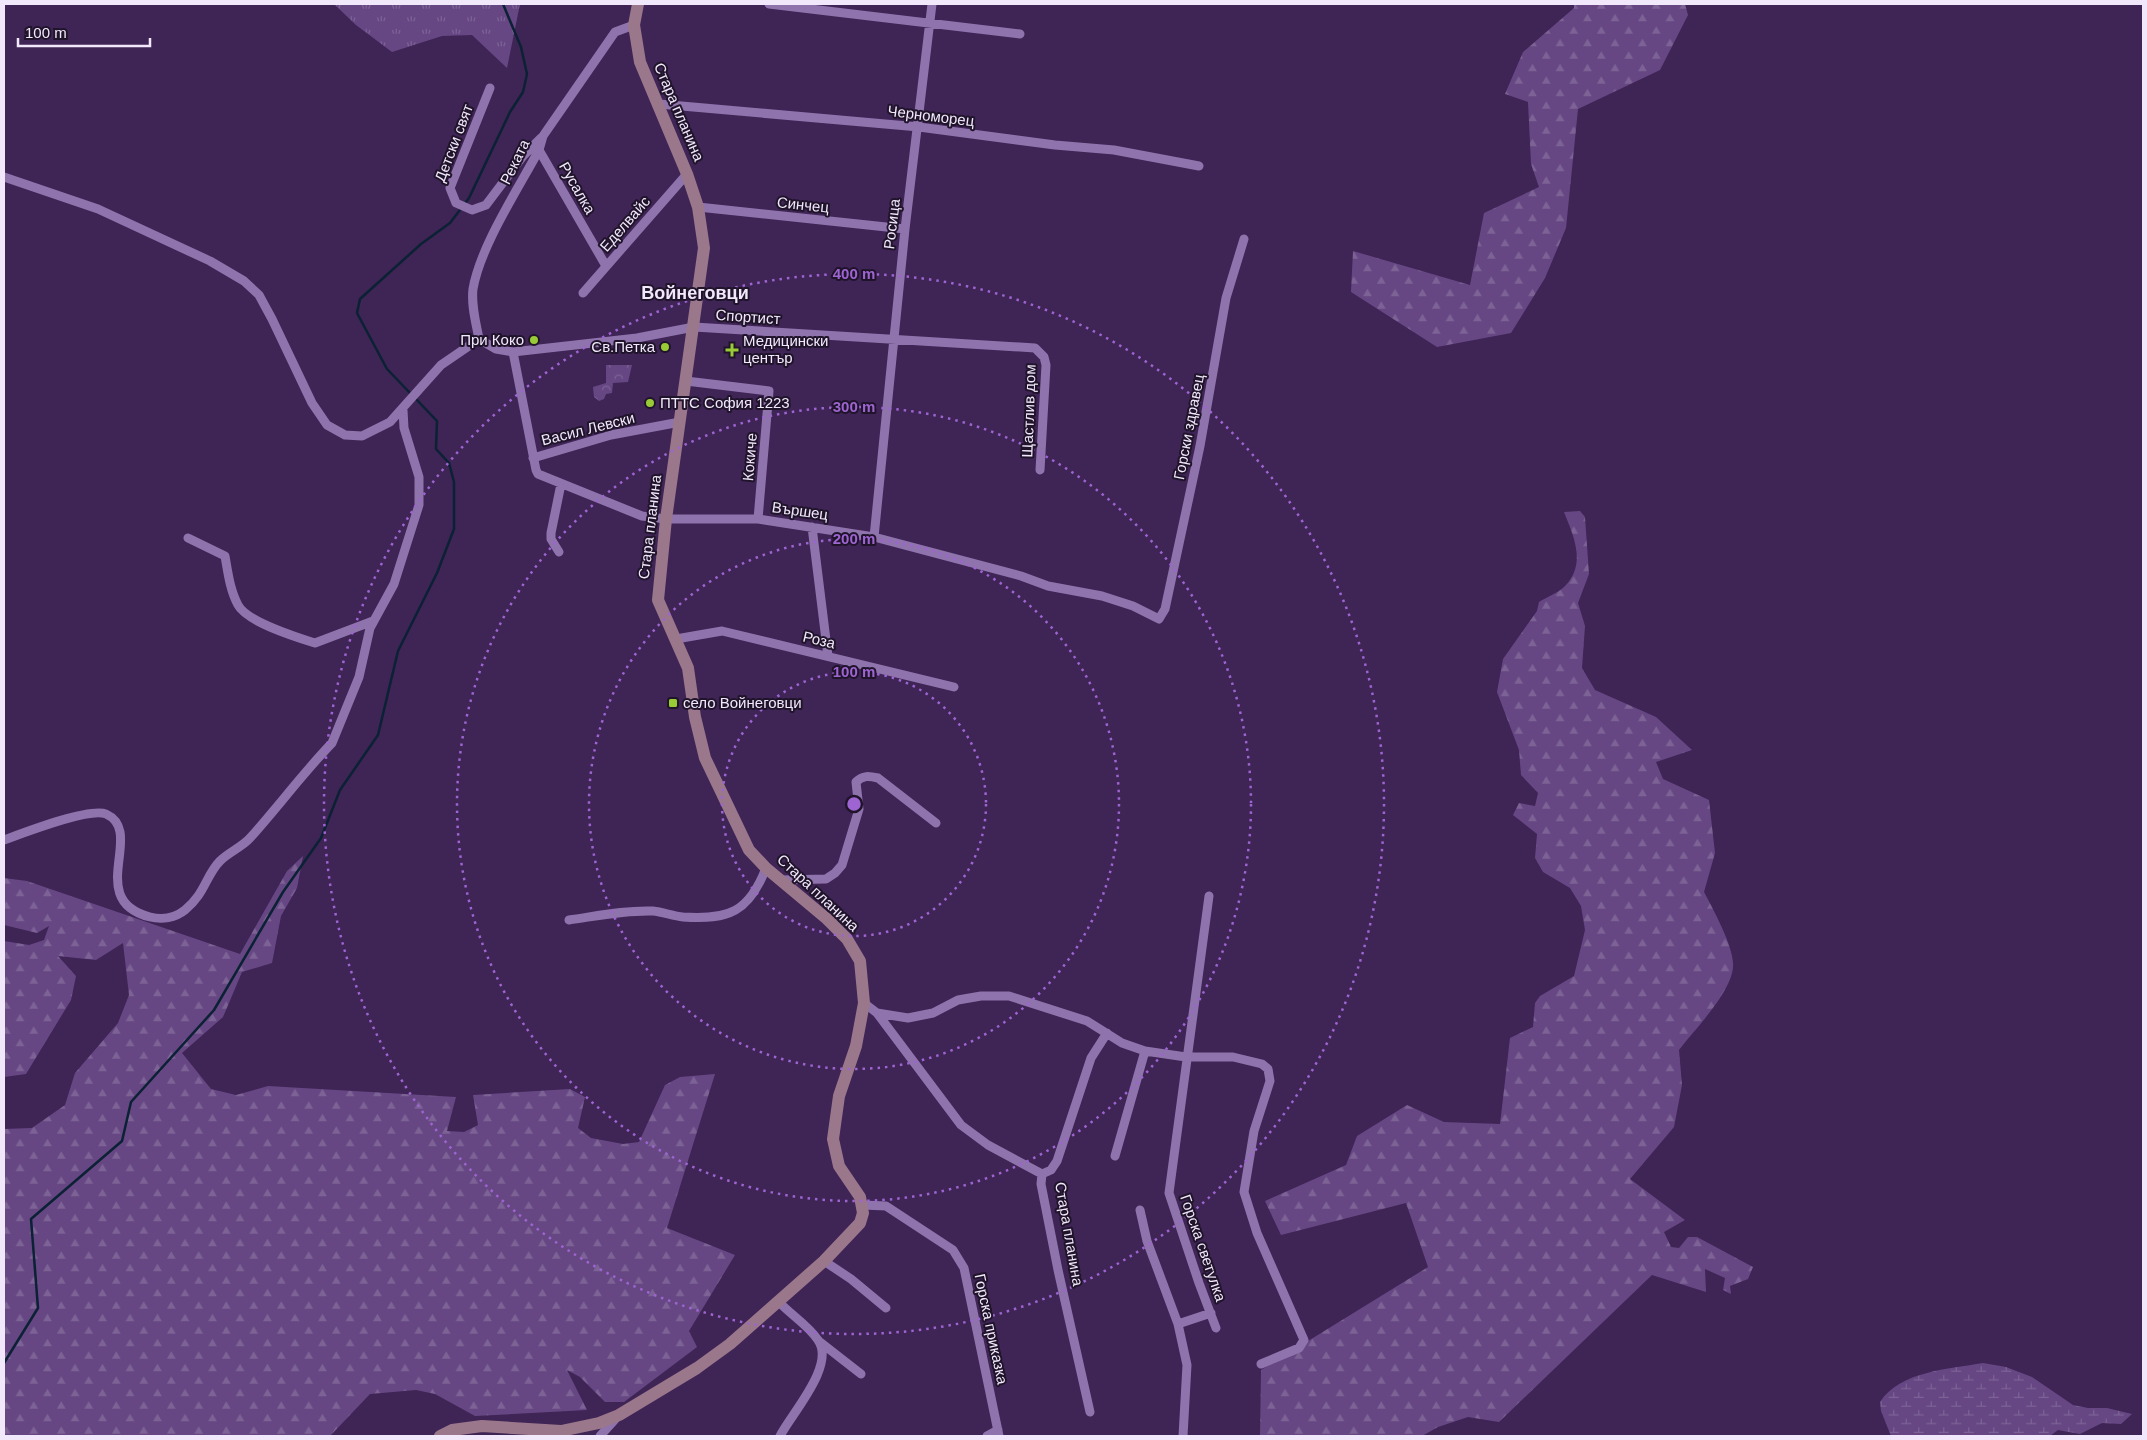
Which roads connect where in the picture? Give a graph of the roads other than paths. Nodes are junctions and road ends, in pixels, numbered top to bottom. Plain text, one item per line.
1 (638, 4) edge
2 (769, 4) edge
3 (932, 4) edge
4 (930, 22) junction
5 (634, 25) junction
6 (1020, 34) dead end
7 (490, 88) dead end
8 (659, 104) junction
9 (919, 127) junction
10 (543, 136) junction
11 (538, 150) junction
12 (1199, 166) dead end
13 (687, 174) junction
14 (4, 177) edge
15 (698, 207) junction
16 (905, 229) junction
17 (1244, 239) dead end
18 (606, 266) junction
19 (583, 293) dead end
20 (694, 327) junction
21 (479, 339) junction
22 (893, 341) junction
23 (513, 352) junction
24 (1042, 354) joint
25 (686, 381) junction
26 (403, 410) junction
27 (680, 422) junction
28 (533, 458) junction
29 (1040, 470) dead end
30 (561, 484) junction
31 (666, 519) junction
32 (758, 519) junction
33 (812, 527) junction
34 (874, 537) junction
35 (188, 538) dead end
36 (559, 552) dead end
37 (1159, 619) joint
38 (374, 621) junction
39 (676, 639) junction
40 (828, 656) junction
41 (954, 687) dead end
42 (936, 822) dead end
43 (4, 840) edge
44 (766, 868) junction
45 (782, 880) junction
46 (1209, 896) dead end
47 (569, 920) dead end
48 (864, 1003) junction
49 (877, 1013) junction
50 (1107, 1033) junction
51 (1146, 1051) junction
52 (1186, 1056) junction
53 (1116, 1156) dead end
54 (1042, 1174) junction
55 (862, 1205) junction
56 (1140, 1210) dead end
57 (824, 1261) junction
58 (778, 1302) junction
59 (886, 1308) dead end
60 (1211, 1313) junction
61 (1178, 1324) junction
62 (1216, 1328) dead end
63 (820, 1342) junction
64 (1261, 1364) dead end
65 (861, 1374) dead end
66 (1090, 1412) dead end
67 (619, 1415) junction
68 (998, 1433) edge
69 (440, 1436) edge
70 (600, 1436) edge
71 (780, 1436) edge
72 (987, 1436) edge
73 (1183, 1436) edge

1 - 5 street, Стара планина
2 - 4 street
3 - 4 street, Росица
4 - 6 street
4 - 9 street, Росица
5 - 8 street, Стара планина
5 - 10 street, Реката
7 - 10 street, Детски свят
8 - 9 street, Черноморец
8 - 13 street, Стара планина
9 - 12 street, Черноморец
9 - 16 street, Росица
10 - 11 street, Реката
11 - 18 street, Русалка
11 - 21 street, Реката
13 - 15 street, Стара планина
13 - 18 street, Еделвайс
14 - 26 street
15 - 16 street, Синчец
15 - 20 street, Стара планина
16 - 22 street, Росица
17 - 37 street, Горски здравец
18 - 19 street, Еделвайс
20 - 22 street, Спортист
20 - 23 street, Спортист
20 - 25 street, Стара планина
21 - 23 street, Спортист
21 - 26 street
22 - 24 street, Спортист
22 - 34 street, Росица
23 - 28 street
24 - 29 street, Щастлив дом
25 - 27 street, Стара планина
25 - 32 street, Кокиче
26 - 38 street
27 - 28 street, Васил Левски
27 - 31 street, Стара планина
28 - 30 street, Вършец
30 - 31 street, Вършец
30 - 36 street
31 - 32 street, Вършец
31 - 39 street, Стара планина
32 - 33 street, Вършец
33 - 34 street, Вършец
33 - 40 street
34 - 37 street, Вършец
35 - 38 street
38 - 43 street
39 - 40 street, Роза
39 - 44 street, Стара планина
40 - 41 street, Роза
42 - 45 street
44 - 45 street, Стара планина
44 - 47 street
45 - 48 street, Стара планина
46 - 52 street, Горска светулка
48 - 49 street
48 - 55 street, Стара планина
49 - 50 street
49 - 54 street, Стара планина
50 - 51 street
50 - 54 street
51 - 52 street
51 - 53 street
52 - 60 street, Горска светулка
52 - 64 street
54 - 66 street, Стара планина
55 - 57 street
55 - 68 street, Горска приказка
56 - 61 street
57 - 58 street
57 - 59 street
58 - 63 street
58 - 67 street
60 - 61 street
60 - 62 street, Горска светулка
61 - 73 street
63 - 65 street
63 - 71 street
67 - 69 street
67 - 70 street
68 - 72 street

